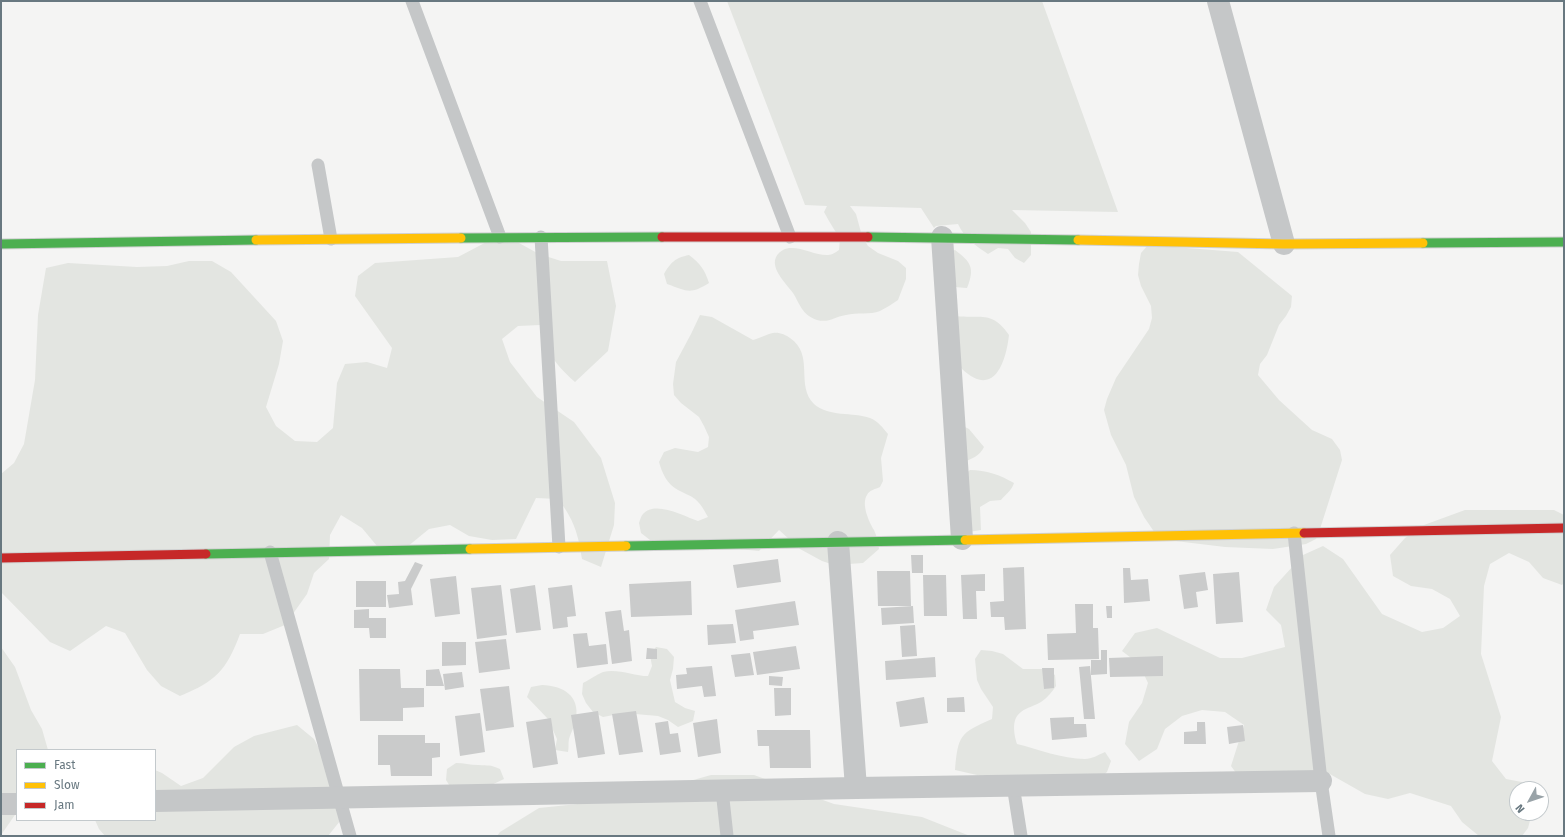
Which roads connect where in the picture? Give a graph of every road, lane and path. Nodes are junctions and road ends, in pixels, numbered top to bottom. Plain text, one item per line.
1 (412, 1) edge
2 (700, 1) edge
3 (1218, 1) edge
4 (318, 164) dead end
5 (500, 237) junction
6 (541, 237) junction
7 (790, 237) junction
8 (942, 237) junction
9 (331, 239) junction
10 (1564, 242) edge
11 (1, 244) edge
12 (1284, 244) junction
13 (1564, 528) edge
14 (1294, 533) junction
15 (962, 539) junction
16 (838, 542) junction
17 (559, 547) junction
18 (270, 552) junction
19 (1, 558) edge
20 (1321, 781) junction
21 (1013, 785) junction
22 (856, 788) junction
23 (722, 790) junction
24 (339, 798) junction
25 (156, 801) edge
26 (1, 804) edge
27 (16, 804) edge
28 (350, 836) edge
29 (727, 836) edge
30 (1021, 836) edge
31 (1329, 836) edge

1 - 5 lane
2 - 7 lane
3 - 12 street
4 - 9 lane
5 - 6 street
5 - 9 street
6 - 7 street
6 - 17 lane
7 - 8 street
8 - 12 street
8 - 15 street
9 - 11 street
10 - 12 street
13 - 14 street
14 - 15 street
14 - 20 lane
15 - 16 street
16 - 17 street
16 - 22 street
17 - 18 street
18 - 19 street
18 - 24 lane
20 - 21 street
20 - 31 lane
21 - 22 street
21 - 30 lane
22 - 23 street
23 - 24 street
23 - 29 lane
24 - 25 street
24 - 28 lane
26 - 27 street

